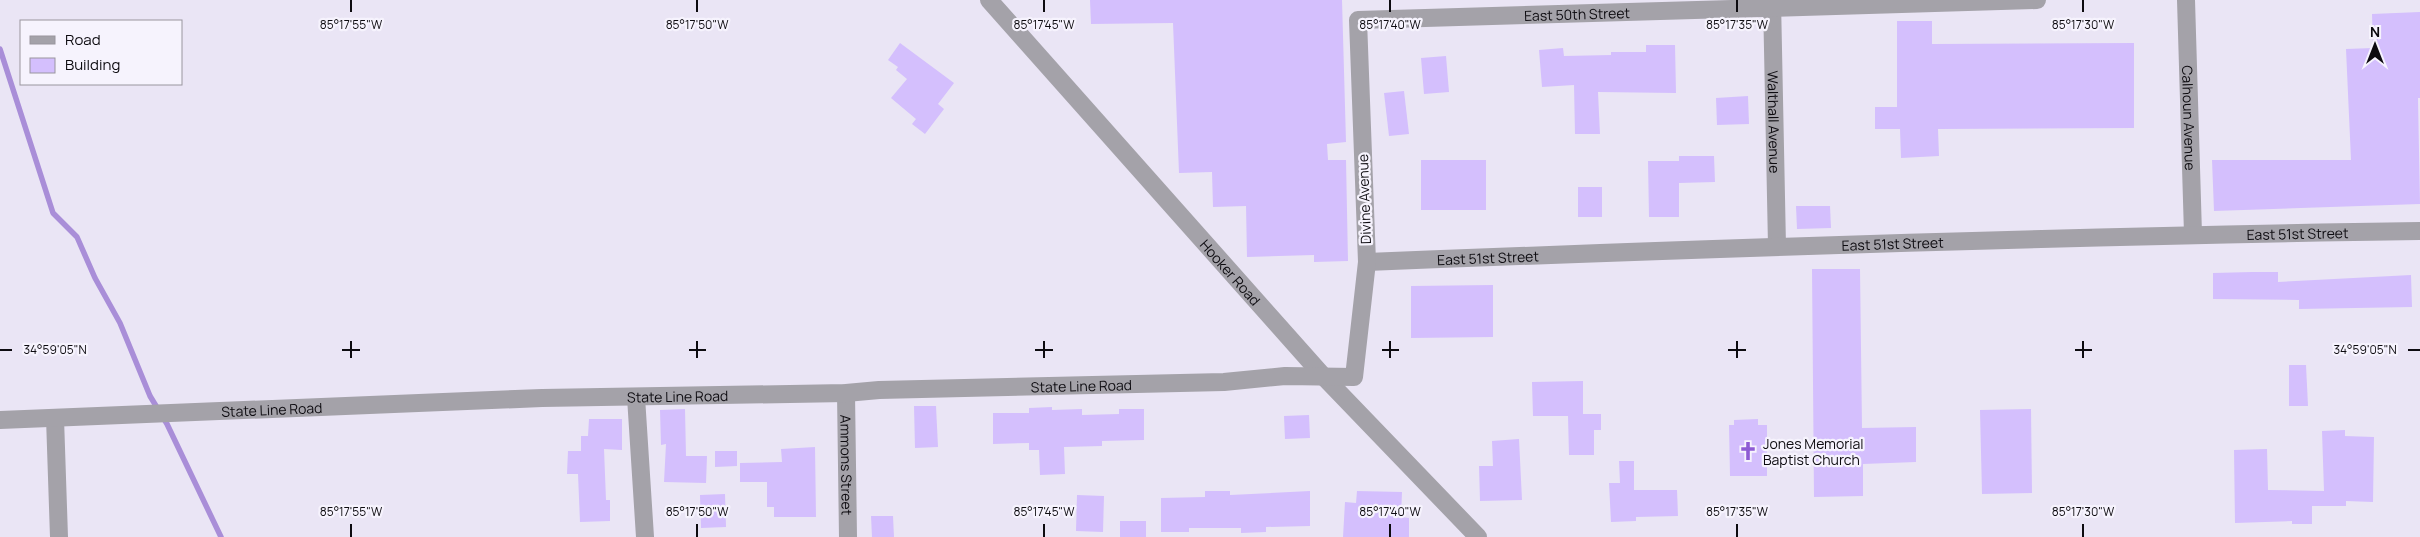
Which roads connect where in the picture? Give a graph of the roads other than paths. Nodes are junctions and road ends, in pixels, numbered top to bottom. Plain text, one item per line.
1 (989, 0) edge
2 (2037, 0) edge
3 (2186, 0) edge
4 (1772, 5) edge
5 (1358, 20) joint
6 (2420, 231) edge
7 (2193, 234) junction
8 (1777, 246) junction
9 (1367, 262) junction
10 (1324, 377) junction
11 (1354, 377) joint
12 (846, 393) junction
13 (636, 397) junction
14 (55, 418) junction
15 (0, 420) edge
16 (58, 537) edge
17 (645, 537) edge
18 (848, 537) edge
19 (1478, 537) edge

1 - 10 street, Hooker Road
2 - 4 street, East 50th Street
3 - 7 street, Calhoun Avenue
4 - 5 street, East 50th Street
4 - 8 street, Walthall Avenue
5 - 9 street, Divine Avenue
6 - 7 street, East 51st Street
7 - 8 street, East 51st Street
8 - 9 street, East 51st Street
9 - 11 street, Divine Avenue
10 - 11 street, State Line Road
10 - 12 street, State Line Road
10 - 19 street, Hooker Road
12 - 13 street, State Line Road
12 - 18 street, Ammons Street
13 - 14 street, State Line Road
13 - 17 street
14 - 15 street, State Line Road
14 - 16 street

